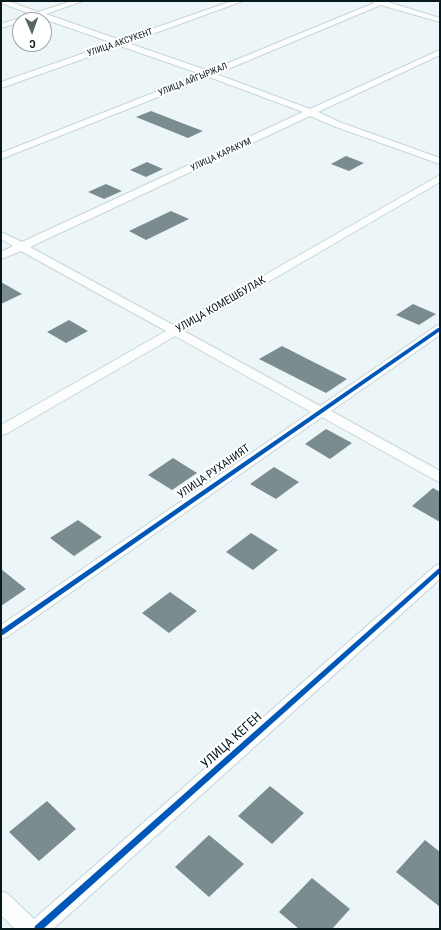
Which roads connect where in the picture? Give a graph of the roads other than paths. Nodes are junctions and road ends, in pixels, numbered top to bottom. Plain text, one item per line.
1 (1, 1) edge
2 (79, 1) edge
3 (239, 1) edge
4 (379, 2) edge
5 (31, 12) edge
6 (43, 12) edge
7 (52, 19) edge
8 (440, 20) edge
9 (12, 22) edge
10 (1, 26) edge
11 (121, 43) junction
12 (440, 52) edge
13 (208, 74) junction
14 (1, 85) edge
15 (312, 113) junction
16 (1, 156) edge
17 (440, 161) edge
18 (440, 178) edge
19 (1, 235) edge
20 (22, 247) junction
21 (1, 256) edge
22 (440, 329) edge
23 (175, 331) junction
24 (319, 412) junction
25 (1, 431) edge
26 (440, 477) edge
27 (440, 570) edge
28 (1, 633) edge
29 (1, 901) edge
30 (29, 929) edge
31 (38, 929) edge

1 - 5 street
2 - 6 street
3 - 11 street, УЛИЦА АКСУКЕНТ
4 - 8 street
4 - 13 street, УЛИЦА АЙГЫРЖАЛ
7 - 11 street
9 - 10 street
11 - 13 street
11 - 14 street, УЛИЦА АКСУКЕНТ
12 - 15 street, УЛИЦА КАРАКУМ
13 - 15 street
13 - 16 street, УЛИЦА АЙГЫРЖАЛ
15 - 17 street
15 - 20 street, УЛИЦА КАРАКУМ
18 - 23 street, УЛИЦА КОМЕШБУЛАК
19 - 20 street
20 - 21 street, УЛИЦА КАРАКУМ
20 - 23 street
22 - 24 street, УЛИЦА РУХАНИЯТ
23 - 24 street
23 - 25 street, УЛИЦА КОМЕШБУЛАК
24 - 26 street
24 - 28 street, УЛИЦА РУХАНИЯТ
27 - 31 street, УЛИЦА КЕГЕН
29 - 30 street

